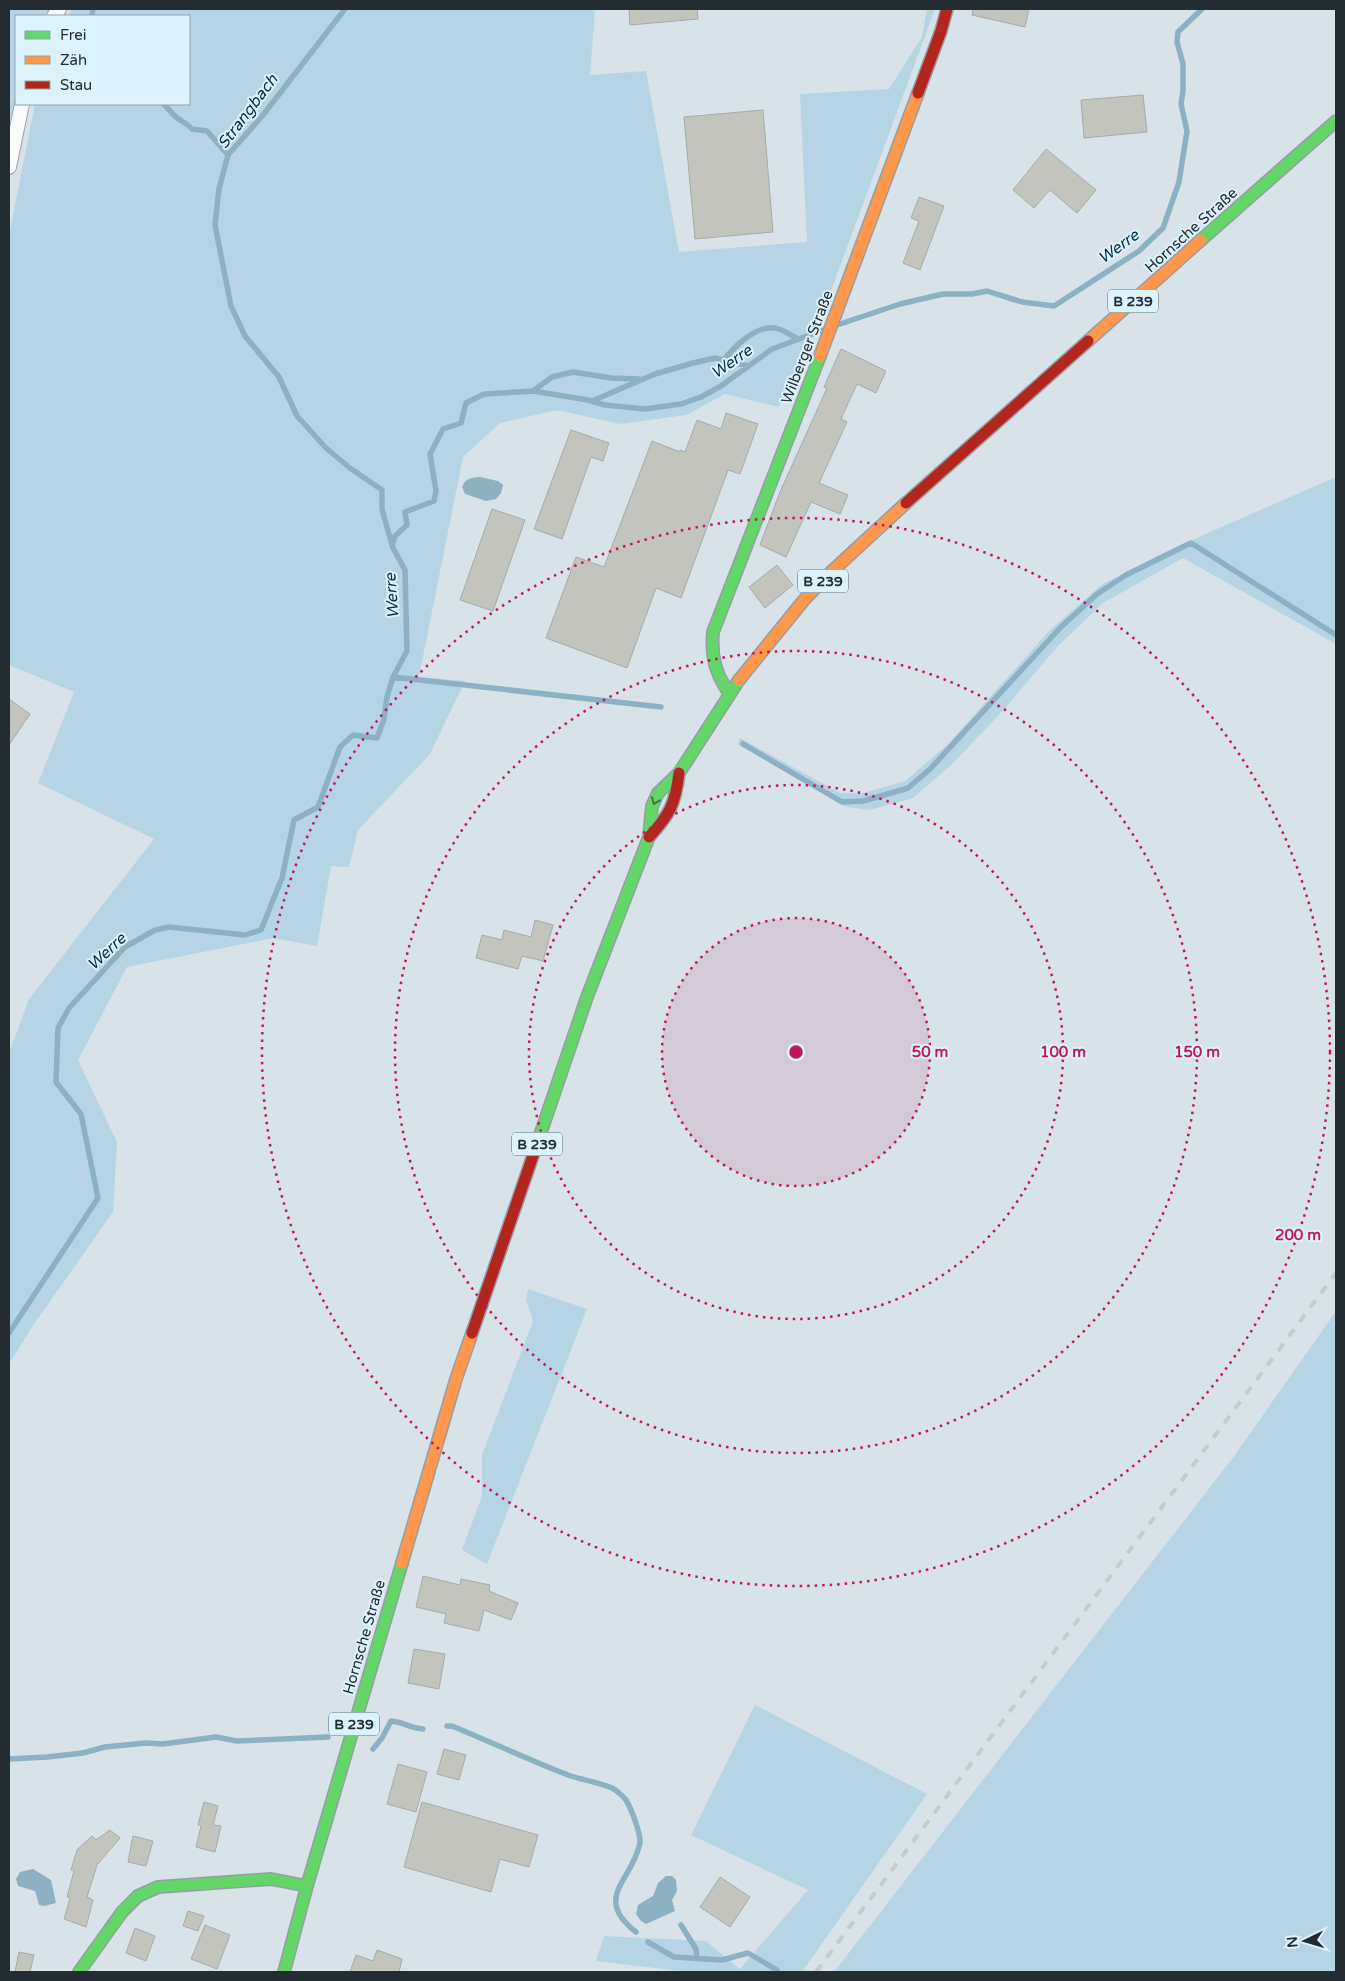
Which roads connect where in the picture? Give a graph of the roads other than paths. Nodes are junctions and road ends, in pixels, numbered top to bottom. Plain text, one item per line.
1 (947, 9) edge
2 (22, 105) edge
3 (1336, 121) edge
4 (9, 167) edge
5 (729, 693) junction
6 (679, 773) junction
7 (649, 837) junction
8 (307, 1886) junction
9 (79, 1972) edge
10 (284, 1972) edge

1 - 5 main road, Wilberger Straße
2 - 4 street
3 - 5 main road, Hornsche Straße / B 239
5 - 6 main road, B 239
6 - 7 main road, B 239
6 -> 7 main road, B 239
7 - 8 main road, Hornsche Straße / B 239
8 - 9 main road
8 - 10 main road, Hornsche Straße / B 239

